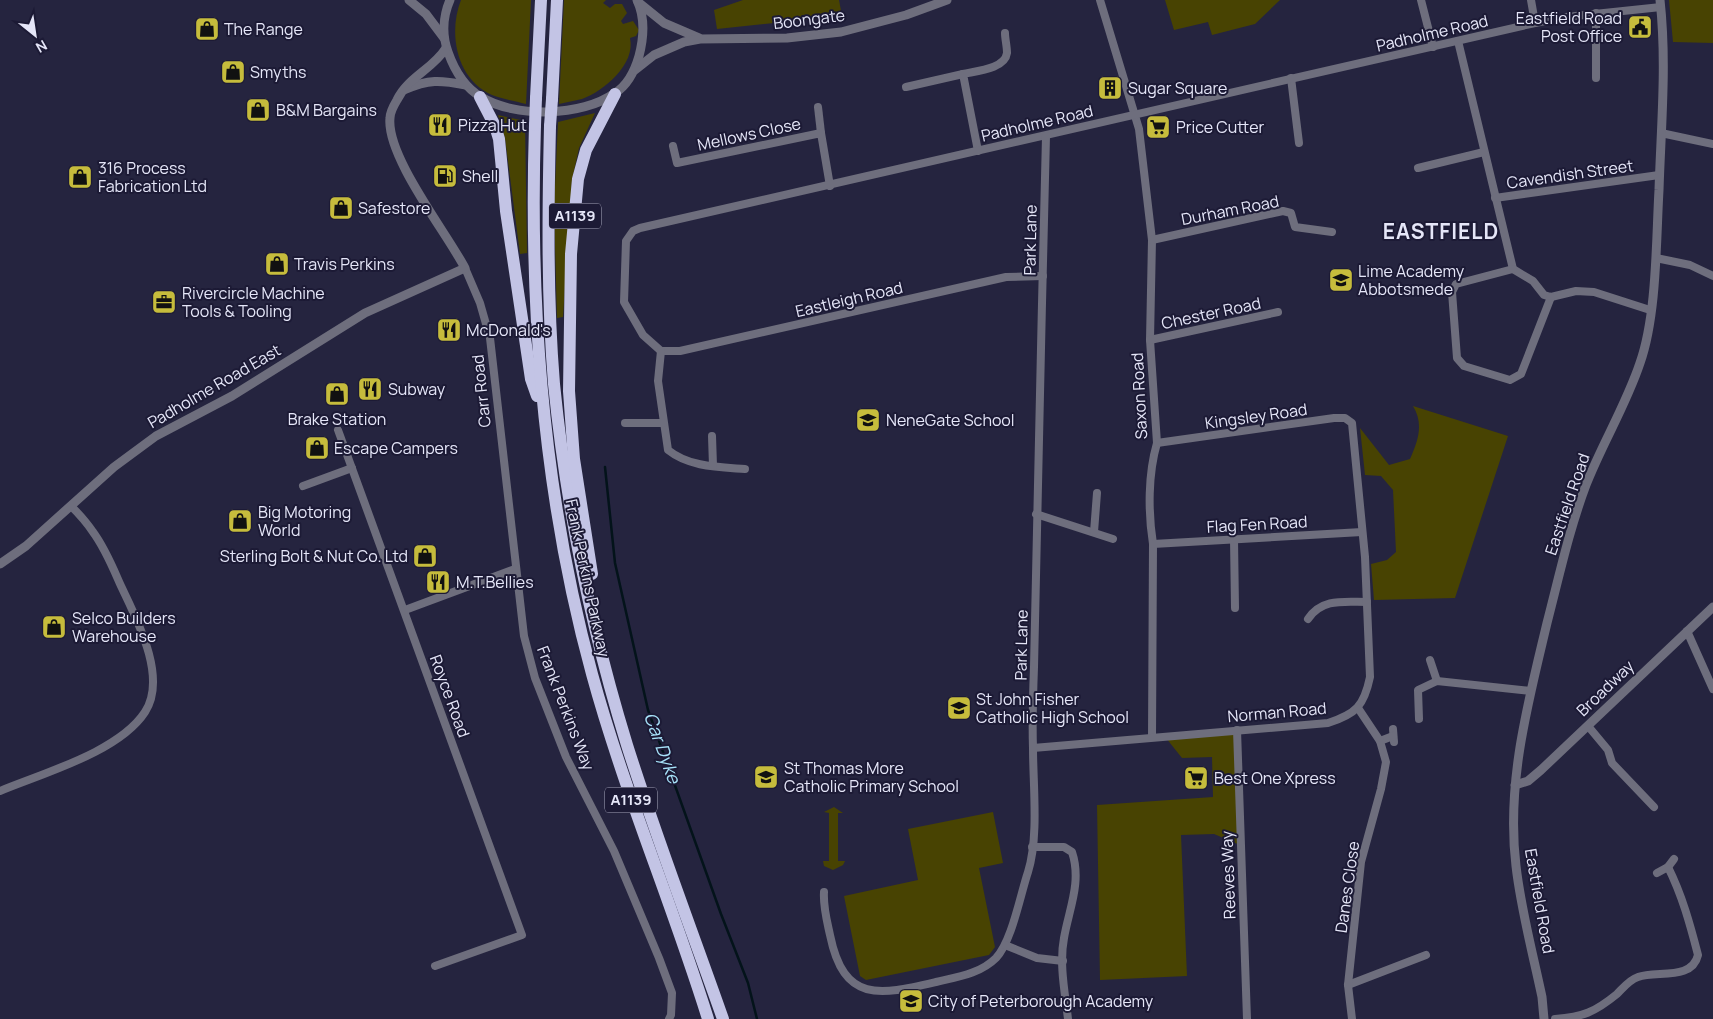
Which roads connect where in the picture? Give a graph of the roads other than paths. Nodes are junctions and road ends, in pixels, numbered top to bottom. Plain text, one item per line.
1 (409, 0) edge
2 (450, 0) edge
3 (541, 0) edge
4 (557, 0) edge
5 (947, 0) edge
6 (1100, 0) edge
7 (1421, 0) edge
8 (1531, 0) edge
9 (637, 1) edge
10 (1661, 3) edge
11 (1596, 13) junction
12 (1535, 23) junction
13 (1005, 33) dead end
14 (444, 38) junction
15 (700, 39) junction
16 (1458, 41) junction
17 (1433, 47) junction
18 (446, 48) junction
19 (635, 70) junction
20 (963, 74) junction
21 (1291, 78) junction
22 (1596, 78) dead end
23 (466, 85) junction
24 (906, 86) dead end
25 (404, 90) junction
26 (615, 94) junction
27 (480, 97) junction
28 (818, 107) dead end
29 (1136, 114) junction
30 (821, 133) junction
31 (1661, 133) junction
32 (1046, 136) junction
33 (1299, 143) dead end
34 (1713, 144) edge
35 (673, 146) dead end
36 (978, 151) junction
37 (1484, 152) junction
38 (1418, 168) dead end
39 (1659, 175) junction
40 (1594, 184) junction
41 (830, 186) junction
42 (1596, 194) dead end
43 (1495, 198) junction
44 (1332, 232) dead end
45 (1152, 240) junction
46 (1656, 258) junction
47 (465, 268) junction
48 (1513, 269) junction
49 (1043, 276) junction
50 (1713, 276) edge
51 (1551, 297) junction
52 (1650, 310) junction
53 (1278, 312) dead end
54 (530, 323) junction
55 (1150, 340) junction
56 (661, 351) junction
57 (625, 423) dead end
58 (663, 423) junction
59 (338, 430) dead end
60 (712, 436) dead end
61 (1157, 443) junction
62 (713, 466) junction
63 (352, 468) junction
64 (745, 469) dead end
65 (303, 486) dead end
66 (1097, 493) dead end
67 (71, 506) junction
68 (1036, 514) junction
69 (1094, 532) junction
70 (1362, 532) junction
71 (1113, 539) dead end
72 (1234, 539) junction
73 (1152, 544) junction
74 (0, 564) edge
75 (515, 569) junction
76 (1367, 602) junction
77 (1713, 607) edge
78 (1235, 608) dead end
79 (405, 610) junction
80 (1308, 620) dead end
81 (1688, 631) junction
82 (599, 640) junction
83 (1430, 660) dead end
84 (1437, 681) junction
85 (1713, 689) edge
86 (1531, 691) junction
87 (1358, 708) junction
88 (1419, 719) dead end
89 (1588, 726) junction
90 (1237, 730) junction
91 (1393, 736) dead end
92 (1152, 737) junction
93 (1380, 741) junction
94 (1032, 748) junction
95 (1515, 785) junction
96 (0, 791) edge
97 (1654, 807) dead end
98 (1032, 847) junction
99 (1674, 859) dead end
100 (1668, 867) junction
101 (1657, 873) dead end
102 (824, 892) dead end
103 (1005, 945) junction
104 (1426, 954) dead end
105 (1063, 961) junction
106 (435, 966) dead end
107 (1348, 985) junction
108 (669, 1019) edge
109 (708, 1019) edge
110 (723, 1019) edge
111 (1068, 1019) edge
112 (1247, 1019) edge
113 (1352, 1019) edge
114 (1544, 1019) edge
115 (1555, 1019) edge

1 - 14 street
2 - 14 street
3 - 54 highway, A1139, bridge
4 - 82 highway, Frank Perkins Parkway / A1139, bridge
5 - 15 street, Boongate
6 - 29 street, Saxon Road
7 - 17 street
8 - 12 street
9 - 15 street, Boongate
9 - 19 street
10 - 11 street, Padholme Road
10 - 31 street, Eastfield Road
11 - 12 street, Padholme Road
11 - 22 street
12 - 16 street, Padholme Road
13 - 20 street
14 - 18 street
15 - 19 street, Boongate
16 - 17 street, Padholme Road
16 - 37 street, Cavendish Street
17 - 21 street, Padholme Road
18 - 23 street
18 - 25 street, Carr Road
19 - 26 street
20 - 24 street
20 - 36 street
21 - 29 street, Padholme Road
21 - 33 street
23 - 25 street
23 - 27 street
25 - 47 street, Carr Road
26 - 27 street
26 - 82 highway, A1139
27 - 54 highway, A1139
28 - 30 street
29 - 32 street, Padholme Road
29 - 45 street, Saxon Road
30 - 35 street, Mellows Close
30 - 41 street, Mellows Close
31 - 34 street
31 - 39 street, Eastfield Road
32 - 36 street, Padholme Road
32 - 49 street, Park Lane
36 - 41 street, Padholme Road
37 - 38 street
37 - 43 street, Cavendish Street
39 - 40 street, Cavendish Street
39 - 46 street, Eastfield Road
40 - 42 street
40 - 43 street, Cavendish Street
41 - 56 street, Padholme Road
43 - 48 street
44 - 45 street, Durham Road
45 - 55 street, Saxon Road
46 - 50 street
46 - 52 street, Eastfield Road
47 - 67 street, Padholme Road East
47 - 75 street, Carr Road
48 - 51 street
48 - 51 street
49 - 56 street, Eastleigh Road
49 - 68 street, Park Lane
51 - 52 street
52 - 86 street, Eastfield Road
53 - 55 street, Chester Road
54 - 109 highway, Frank Perkins Parkway / A1139
55 - 61 street, Saxon Road
56 - 58 street
57 - 58 street
58 - 62 street
59 - 63 street, Royce Road
60 - 62 street
61 - 70 street, Kingsley Road
61 - 73 street, Saxon Road
62 - 64 street
63 - 65 street
63 - 79 street, Royce Road
66 - 69 street
67 - 74 street, Padholme Road East
67 - 96 street
68 - 69 street
68 - 94 street, Park Lane
69 - 71 street
70 - 72 street, Flag Fen Road
70 - 76 street
72 - 73 street, Flag Fen Road
72 - 78 street
73 - 92 street, Saxon Road
75 - 79 street
75 - 108 street, Frank Perkins Way
76 - 80 street
76 - 87 street
77 - 81 street, Broadway
79 - 106 street, Royce Road
81 - 85 street
81 - 89 street, Broadway
82 - 110 highway, Frank Perkins Parkway / A1139
83 - 84 street
84 - 86 street
84 - 88 street
86 - 95 street, Eastfield Road
87 - 90 street, Norman Road
87 - 93 street, Danes Close
89 - 95 street, Broadway
89 - 97 street
90 - 92 street, Norman Road
90 - 112 street, Reeves Way
91 - 93 street
92 - 94 street, Norman Road
93 - 107 street, Danes Close
94 - 98 street, Park Lane
95 - 114 street, Eastfield Road
98 - 103 street, Park Lane
98 - 105 street
99 - 100 street
100 - 101 street
100 - 115 street
102 - 103 street, Park Lane
103 - 105 street
104 - 107 street
105 - 111 street
107 - 113 street, Danes Close

